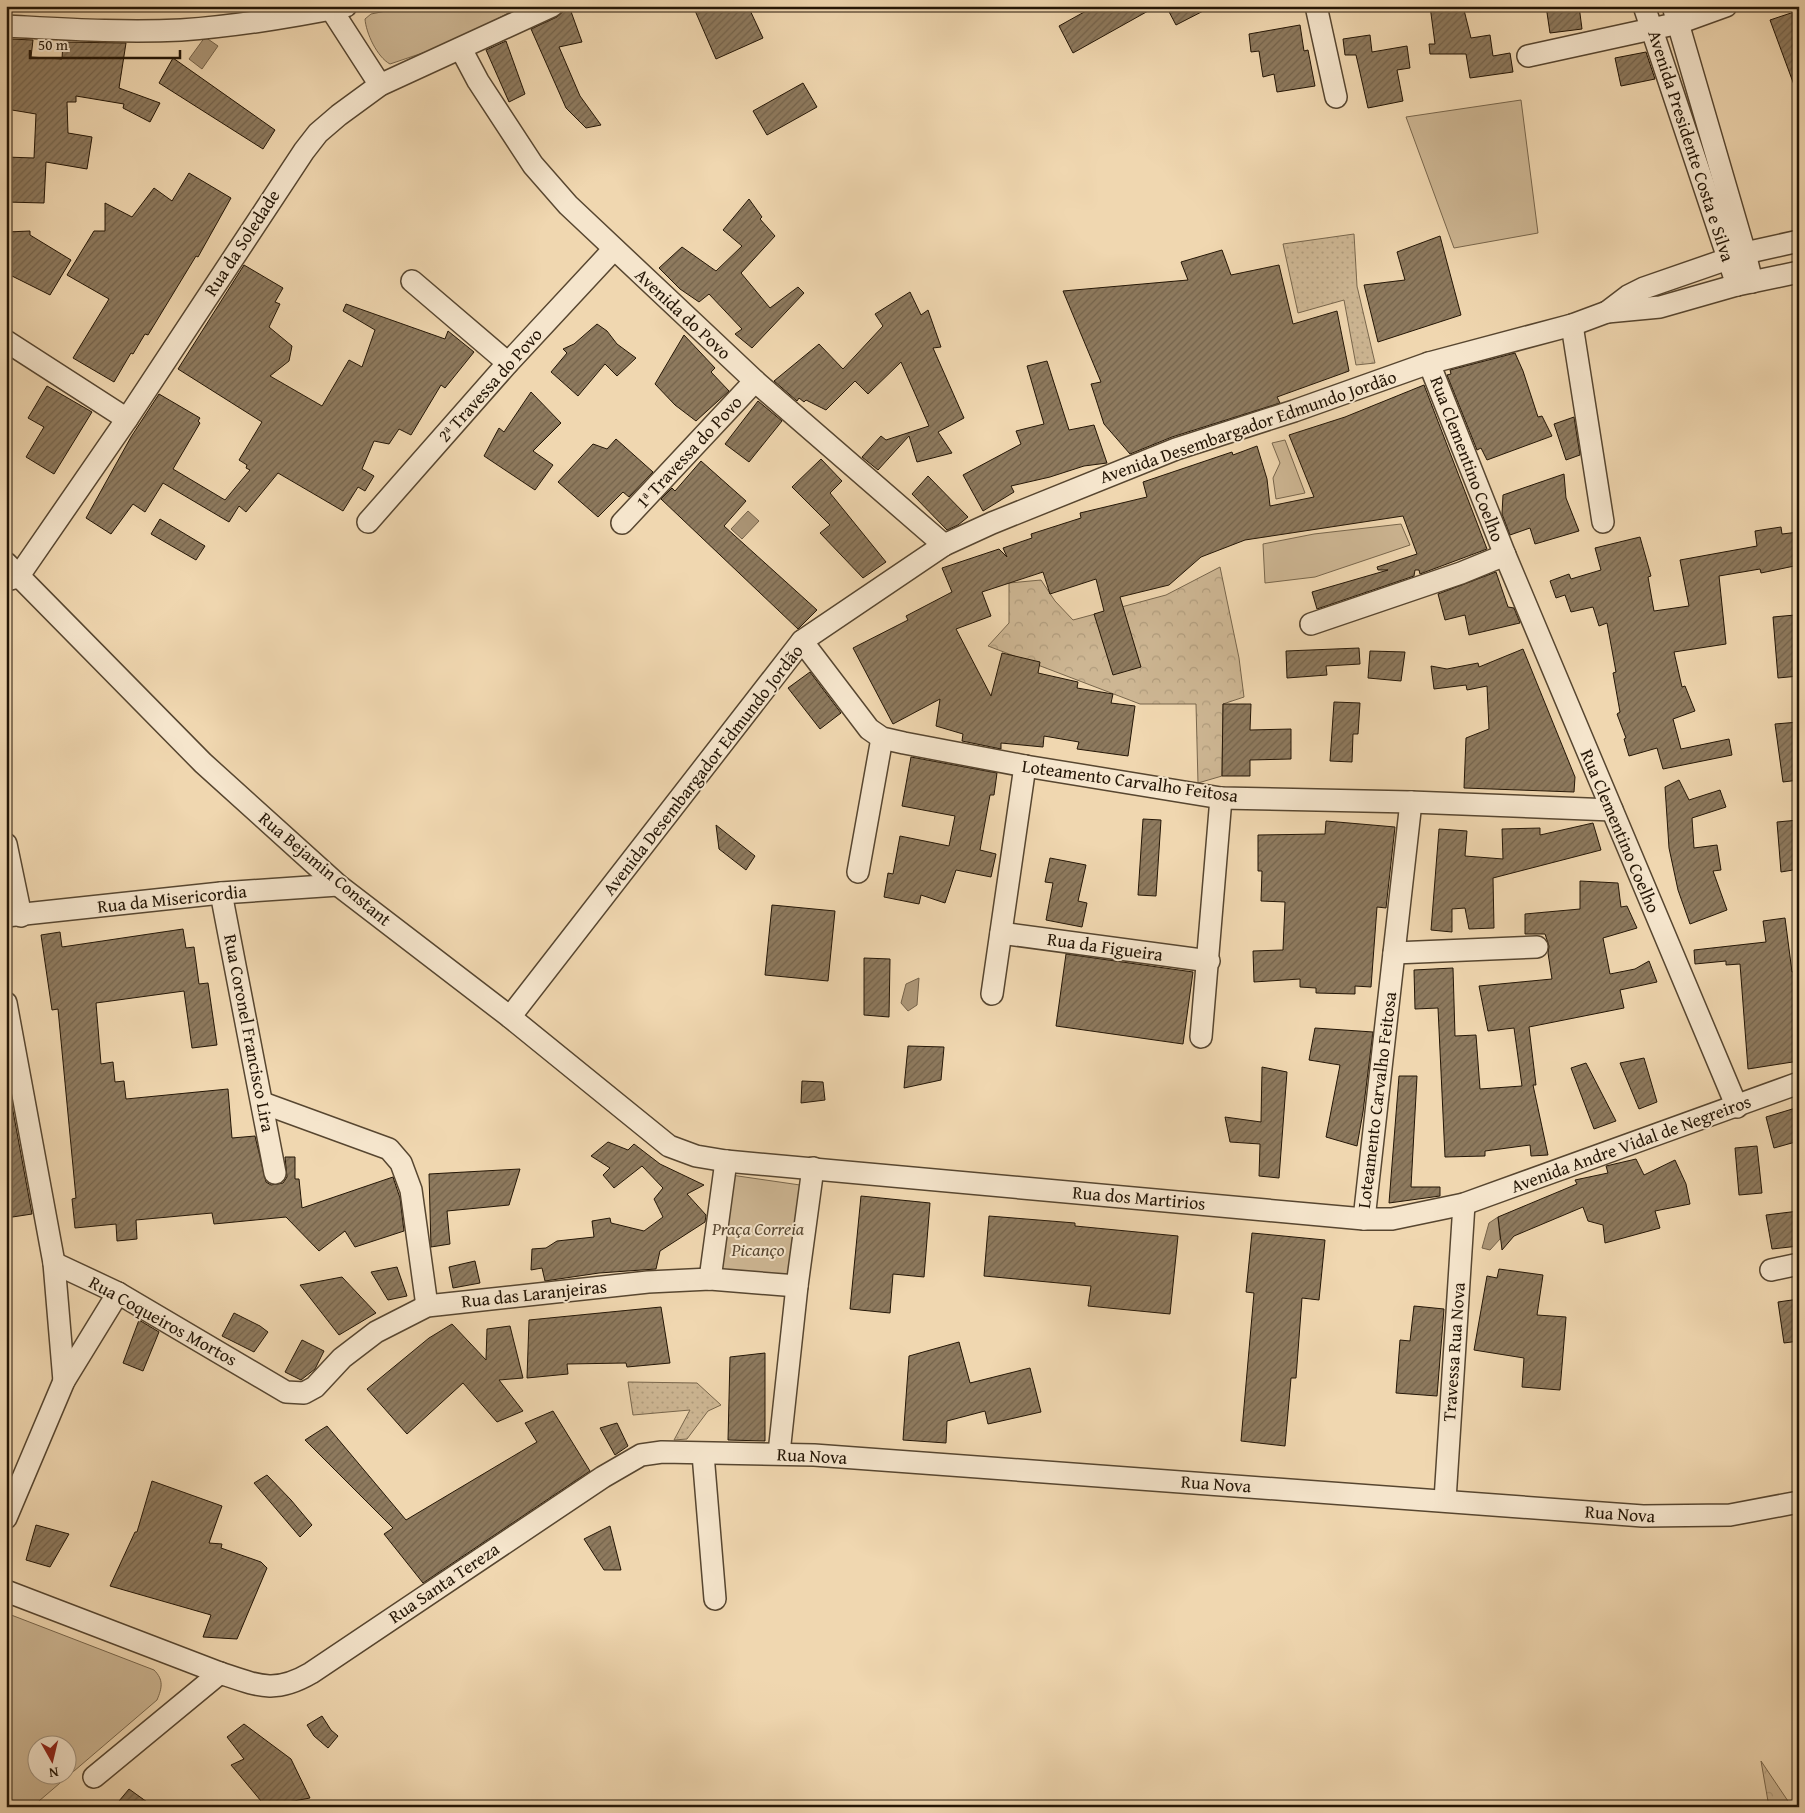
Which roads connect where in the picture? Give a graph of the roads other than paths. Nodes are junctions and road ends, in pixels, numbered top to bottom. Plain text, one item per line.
1 (1316, 6) edge
2 (1644, 6) edge
3 (1726, 6) edge
4 (550, 7) edge
5 (339, 8) edge
6 (1676, 14) edge
7 (6, 26) edge
8 (1652, 29) junction
9 (461, 49) junction
10 (1528, 56) dead end
11 (380, 85) junction
12 (1336, 97) dead end
13 (1799, 241) edge
14 (614, 248) junction
15 (1737, 255) junction
16 (1799, 272) edge
17 (412, 280) dead end
18 (1744, 284) junction
19 (1607, 312) junction
20 (1572, 325) junction
21 (6, 341) edge
22 (508, 363) junction
23 (1429, 363) junction
24 (755, 381) junction
25 (127, 419) junction
26 (368, 522) dead end
27 (1603, 522) dead end
28 (622, 523) dead end
29 (944, 546) junction
30 (1505, 555) junction
31 (10, 573) edge
32 (1311, 624) dead end
33 (802, 640) junction
34 (882, 738) junction
35 (1025, 766) junction
36 (1221, 798) junction
37 (1411, 802) junction
38 (1612, 810) junction
39 (6, 844) edge
40 (858, 872) dead end
41 (338, 885) junction
42 (221, 893) junction
43 (14, 916) edge
44 (1001, 933) junction
45 (1537, 947) dead end
46 (1394, 953) junction
47 (1208, 962) junction
48 (992, 994) dead end
49 (6, 1003) edge
50 (510, 1017) junction
51 (1201, 1037) dead end
52 (1799, 1083) edge
53 (263, 1103) junction
54 (1737, 1107) junction
55 (726, 1161) junction
56 (813, 1168) junction
57 (275, 1173) dead end
58 (1464, 1204) junction
59 (1364, 1219) junction
60 (54, 1262) junction
61 (1799, 1264) edge
62 (1771, 1270) dead end
63 (710, 1279) junction
64 (797, 1286) junction
65 (118, 1293) junction
66 (427, 1306) junction
67 (64, 1381) junction
68 (271, 1383) joint
69 (662, 1452) joint
70 (779, 1453) junction
71 (703, 1454) junction
72 (1445, 1500) junction
73 (1799, 1502) edge
74 (6, 1518) edge
75 (6, 1591) edge
76 (715, 1599) dead end
77 (220, 1673) junction
78 (94, 1777) dead end

1 - 12 street
2 - 8 street, Avenida Presidente Costa e Silva
3 - 6 street
4 - 9 street, Rua da Soledade
5 - 7 street
5 - 11 street
6 - 8 street
6 - 15 street, Avenida Presidente Costa e Silva
8 - 10 street
8 - 15 street, Avenida Presidente Costa e Silva
9 - 11 street, Rua da Soledade
9 - 14 street, Avenida do Povo
11 - 25 street, Rua da Soledade
13 - 15 street, Avenida Desembargador Edmundo Jordão
14 - 22 street, 2ª Travessa do Povo
14 - 24 street, Avenida do Povo
15 - 18 street, Avenida Presidente Costa e Silva
15 - 19 street, Avenida Desembargador Edmundo Jordão
16 - 18 street
17 - 22 street
18 - 19 street
19 - 20 street, Avenida Desembargador Edmundo Jordão
20 - 23 street, Avenida Desembargador Edmundo Jordão
20 - 27 street
21 - 25 street
22 - 26 street, 2ª Travessa do Povo
23 - 29 street, Avenida Desembargador Edmundo Jordão
23 - 30 street, Rua Clementino Coelho
24 - 28 street, 1ª Travessa do Povo
24 - 29 street, Avenida do Povo
25 - 31 street, Rua da Soledade
29 - 33 street, Avenida Desembargador Edmundo Jordão
30 - 32 street, Rua Clementino Coelho
30 - 38 street, Rua Clementino Coelho
31 - 41 street, Rua Bejamin Constant
33 - 34 street
33 - 50 street, Avenida Desembargador Edmundo Jordão
34 - 35 street, Loteamento Carvalho Feitosa
34 - 40 street
35 - 36 street, Loteamento Carvalho Feitosa
35 - 44 street
36 - 37 street, Loteamento Carvalho Feitosa
36 - 47 street
37 - 38 street, Loteamento Carvalho Feitosa
37 - 46 street, Loteamento Carvalho Feitosa
38 - 54 street, Rua Clementino Coelho
39 - 43 street
41 - 42 street, Rua da Misericordia
41 - 50 street, Rua Bejamin Constant
42 - 43 street, Rua da Misericordia
42 - 53 street, Rua Coronel Francisco Lira
44 - 47 street, Rua da Figueira
44 - 48 street
45 - 46 street
46 - 59 street, Loteamento Carvalho Feitosa
47 - 51 street
49 - 60 street
50 - 55 street, Rua Bejamin Constant
52 - 54 street, Avenida Andre Vidal de Negreiros
53 - 57 street, Rua Coronel Francisco Lira
53 - 66 street
54 - 58 street, Avenida Andre Vidal de Negreiros
55 - 56 street, Rua dos Martirios
55 - 63 street
56 - 59 street, Rua dos Martirios
56 - 64 street
58 - 59 street, Rua dos Martirios
58 - 72 street, Travessa Rua Nova
60 - 65 street, Rua Coqueiros Mortos
60 - 67 street
61 - 62 street
63 - 64 street, Rua das Laranjeiras
63 - 66 street, Rua das Laranjeiras
64 - 70 street
65 - 67 street
65 - 68 street, Rua Coqueiros Mortos
66 - 68 street, Rua das Laranjeiras
67 - 74 street
69 - 71 street, Rua Nova
69 - 77 street, Rua Santa Tereza
70 - 71 street, Rua Nova
70 - 72 street, Rua Nova
71 - 76 street
72 - 73 street, Rua Nova
75 - 77 street, Rua Santa Tereza
77 - 78 street

